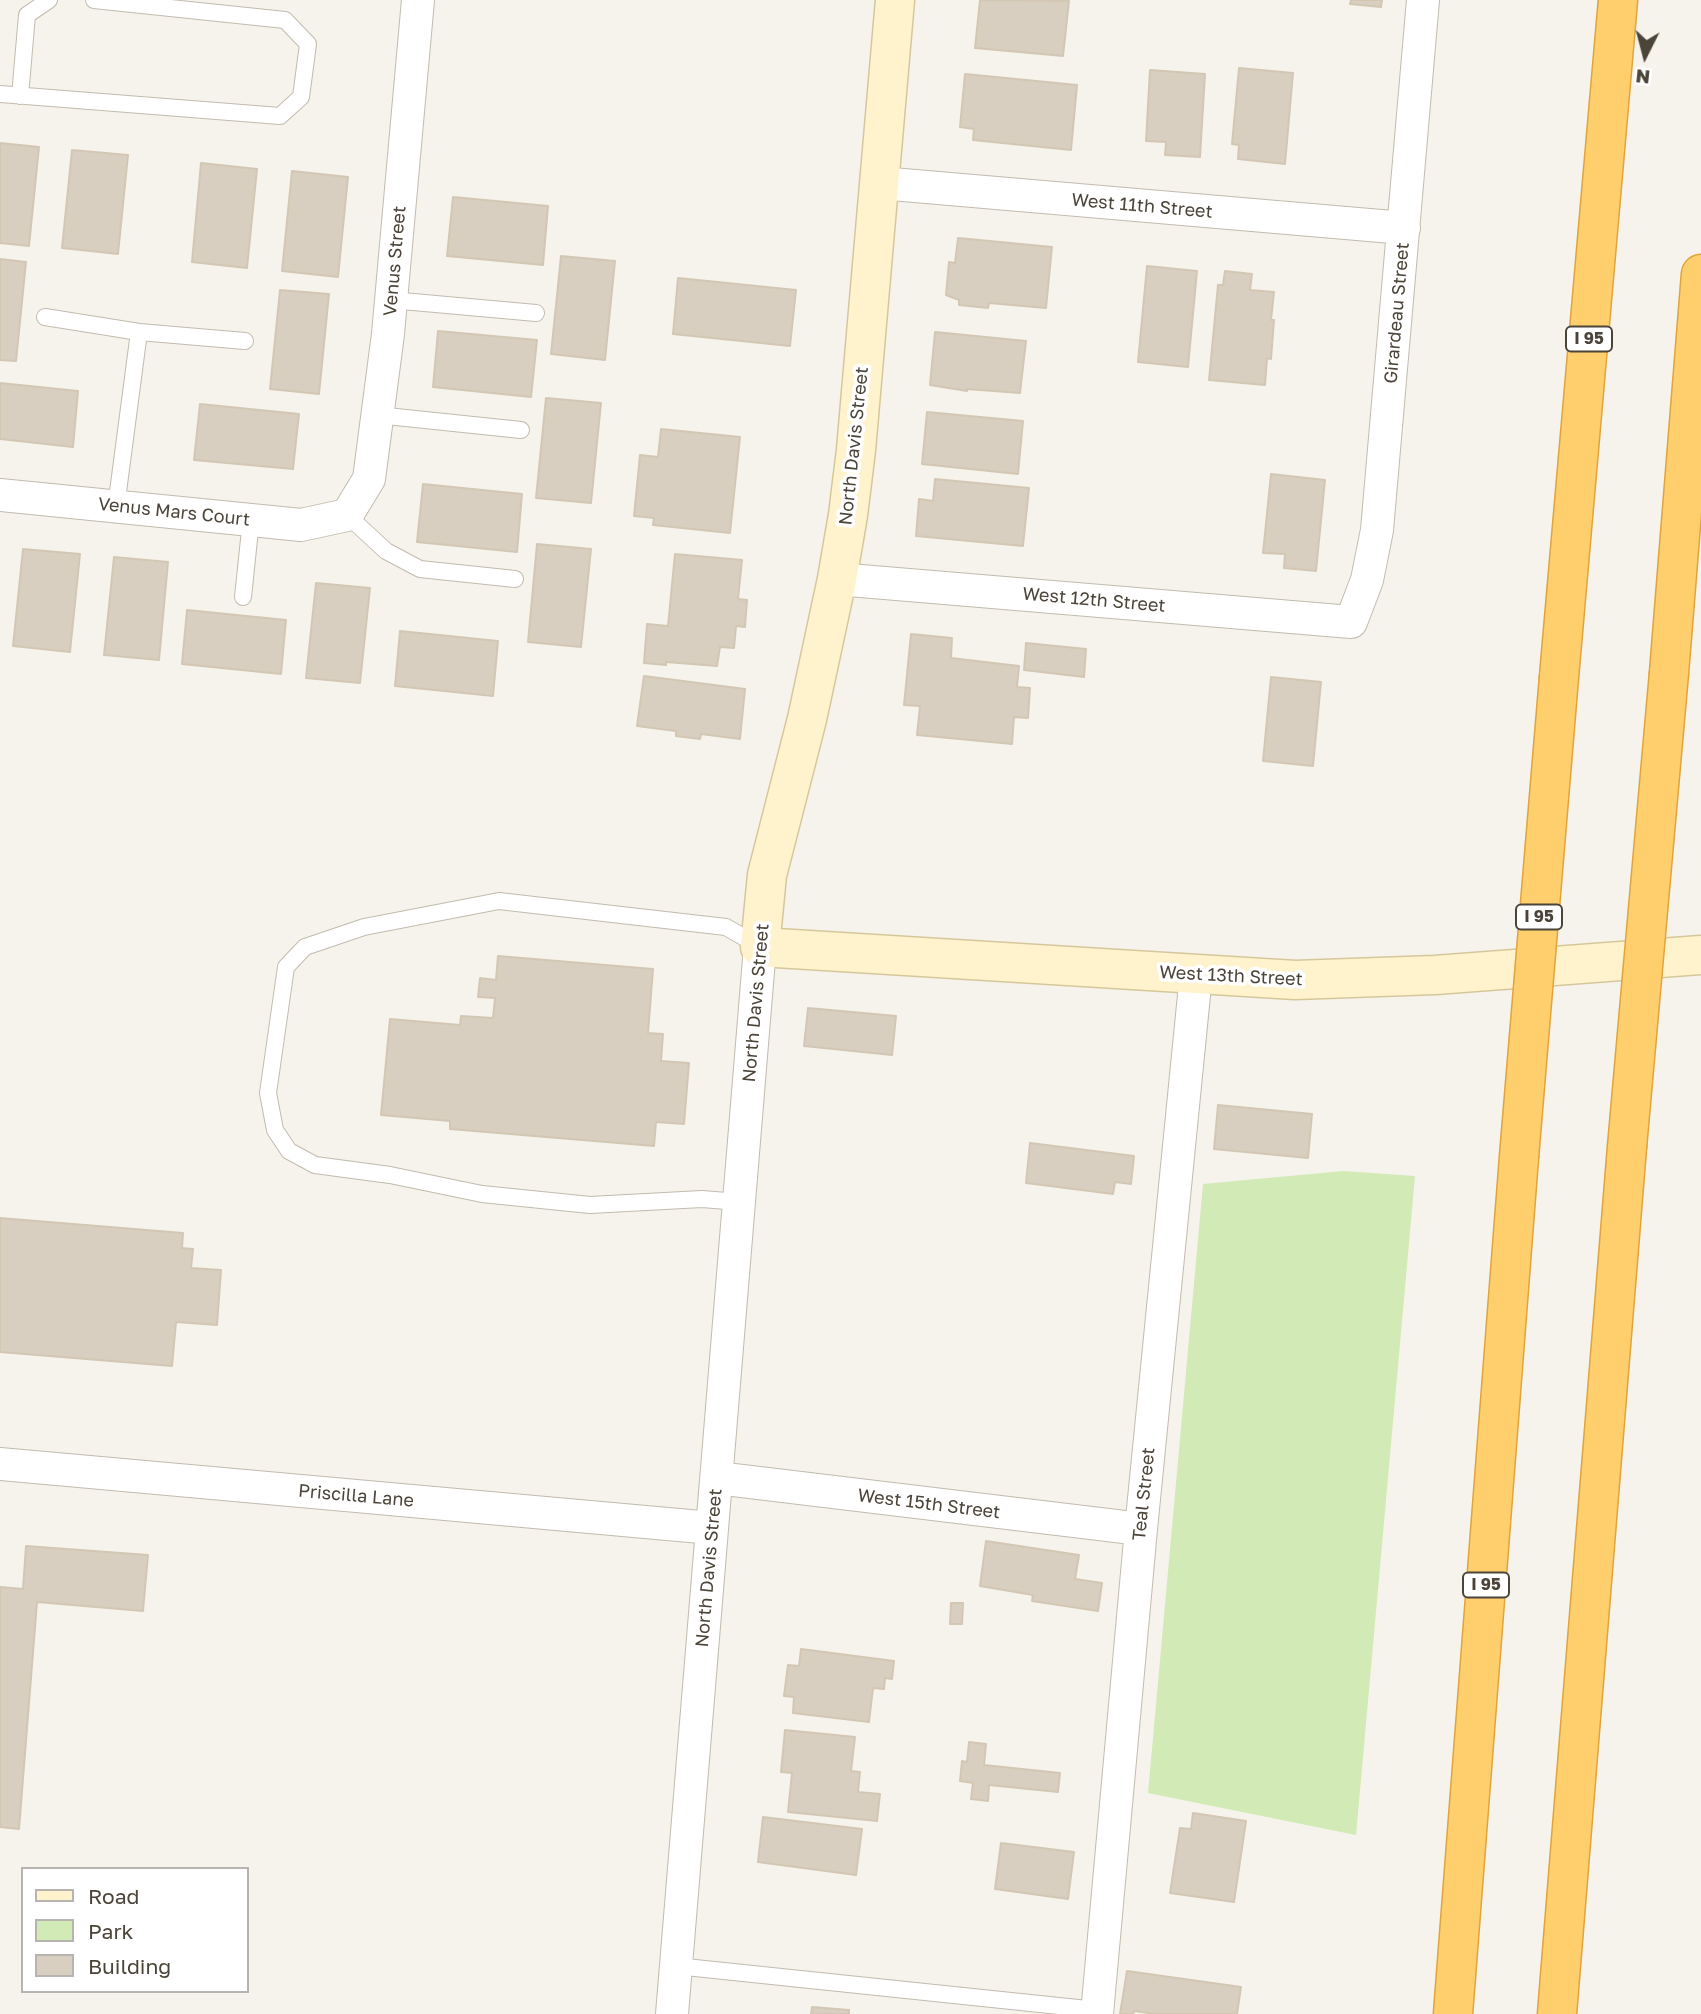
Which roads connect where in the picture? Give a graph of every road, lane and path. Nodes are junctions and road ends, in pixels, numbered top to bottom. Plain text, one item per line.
1 (49, 0) edge
2 (94, 0) edge
3 (418, 0) edge
4 (895, 0) edge
5 (1423, 0) edge
6 (1618, 0) edge
7 (0, 94) edge
8 (20, 96) junction
9 (880, 183) junction
10 (1404, 228) junction
11 (1701, 274) edge
12 (391, 300) junction
13 (536, 313) dead end
14 (45, 317) dead end
15 (139, 332) junction
16 (244, 341) dead end
17 (377, 415) junction
18 (521, 430) dead end
19 (0, 495) edge
20 (117, 507) junction
21 (347, 514) junction
22 (251, 520) junction
23 (515, 579) dead end
24 (837, 579) junction
25 (243, 597) dead end
26 (1351, 622) joint
27 (760, 947) junction
28 (1701, 955) edge
29 (1196, 975) junction
30 (739, 1202) junction
31 (0, 1464) edge
32 (717, 1478) junction
33 (712, 1528) junction
34 (1141, 1529) junction
35 (676, 1966) junction
36 (1097, 2012) edge
37 (672, 2014) edge
38 (1453, 2014) edge
39 (1557, 2014) edge

1 - 8 lane
2 - 8 lane
3 - 12 street, Venus Street
4 - 9 street, North Davis Street
5 - 10 street, Girardeau Street
6 - 38 highway, I 95, bridge
7 - 8 lane
9 - 10 street, West 11th Street
9 - 24 street, North Davis Street
10 - 26 street, Girardeau Street
11 - 39 highway, bridge
12 - 13 lane
12 - 17 street, Venus Street
14 - 15 lane
15 - 16 lane
15 - 20 lane
17 - 18 lane
17 - 21 street, Venus Street
19 - 20 street, Venus Mars Court
20 - 22 street, Venus Mars Court
21 - 22 street, Venus Mars Court
21 - 23 lane
22 - 25 lane
24 - 26 street, West 12th Street
24 - 27 street, North Davis Street
27 - 29 street, West 13th Street
27 - 30 street, North Davis Street
27 - 30 lane
28 - 29 street, West 13th Street
29 - 34 street, Teal Street
30 - 32 street, North Davis Street
31 - 33 street, Priscilla Lane
32 - 33 street, North Davis Street
32 - 34 street, West 15th Street
33 - 35 street, North Davis Street
34 - 36 street, Teal Street
35 - 36 lane
35 - 37 street, North Davis Street

